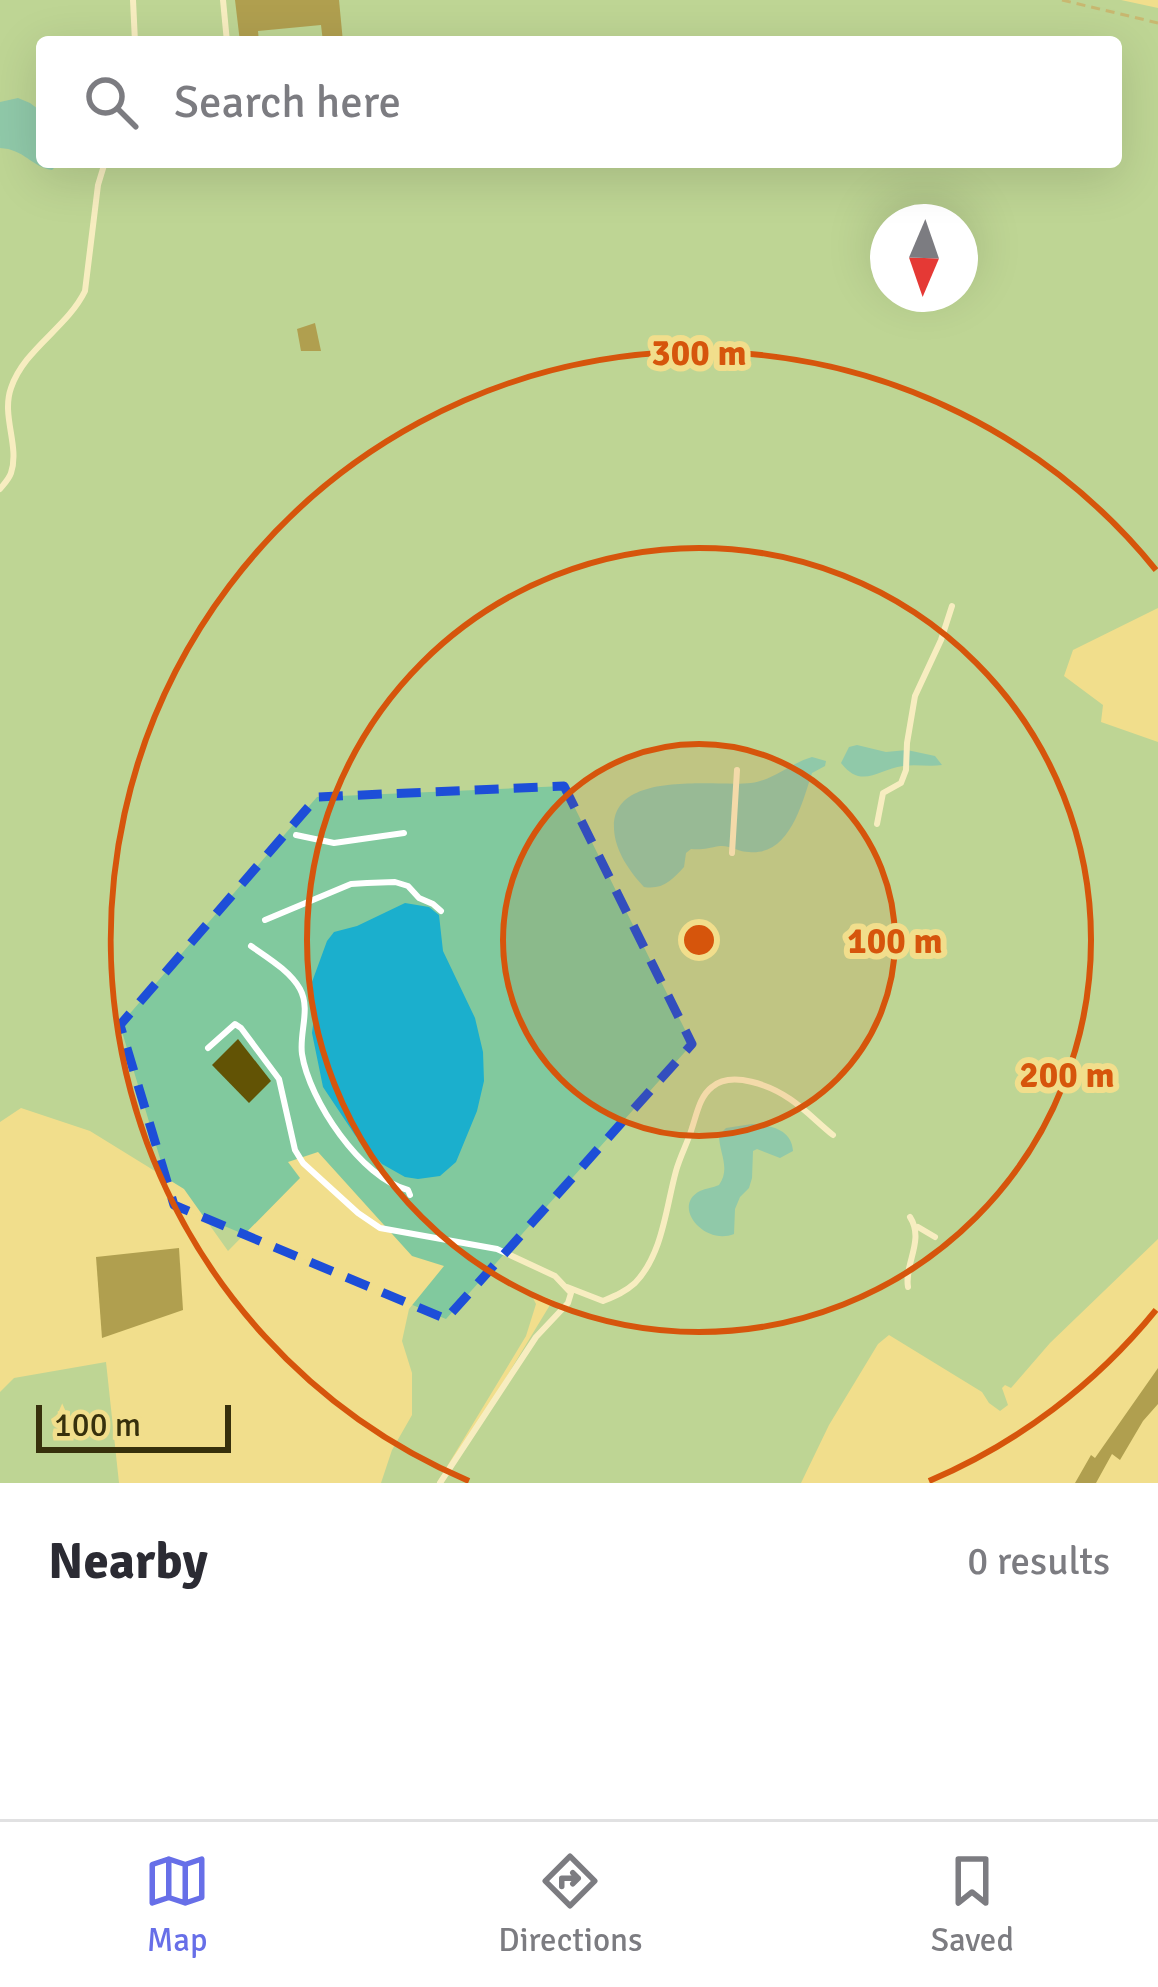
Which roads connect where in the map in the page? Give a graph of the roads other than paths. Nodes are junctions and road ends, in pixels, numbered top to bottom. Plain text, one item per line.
1 (134, 0) edge
2 (223, 0) edge
3 (135, 36) edge
4 (226, 36) edge
5 (103, 168) edge
6 (0, 489) edge
7 (952, 606) dead end
8 (737, 770) dead end
9 (877, 824) dead end
10 (404, 833) dead end
11 (296, 835) dead end
12 (732, 853) dead end
13 (441, 910) dead end
14 (265, 920) dead end
15 (251, 946) dead end
16 (208, 1048) dead end
17 (833, 1135) dead end
18 (410, 1195) dead end
19 (910, 1217) dead end
20 (916, 1226) junction
21 (935, 1237) dead end
22 (567, 1287) junction
23 (908, 1287) dead end
24 (440, 1483) edge

1 - 3 lane
2 - 4 lane
5 - 6 lane
7 - 9 lane
8 - 12 lane
10 - 11 lane
13 - 14 lane
15 - 18 lane
16 - 22 lane
17 - 22 lane
19 - 20 lane
20 - 21 lane
20 - 23 lane
22 - 24 lane

